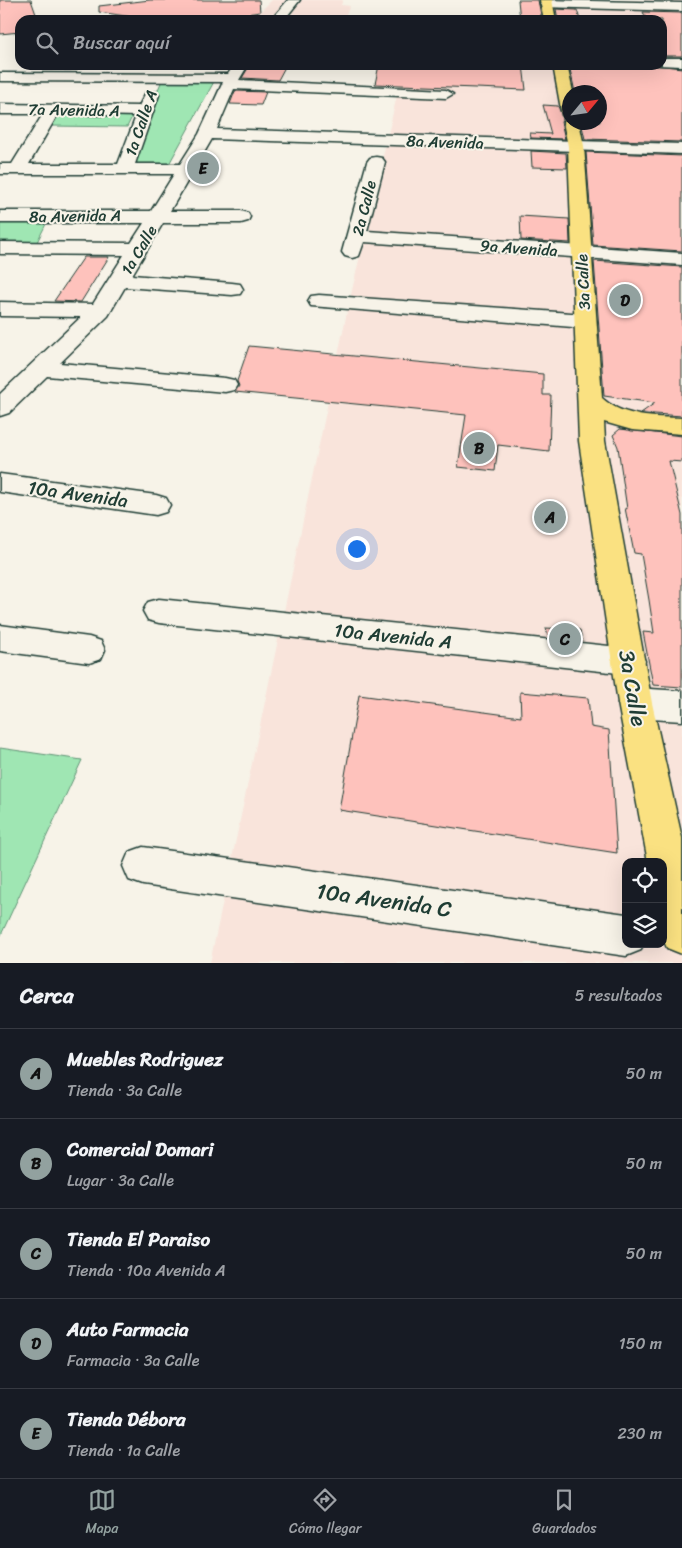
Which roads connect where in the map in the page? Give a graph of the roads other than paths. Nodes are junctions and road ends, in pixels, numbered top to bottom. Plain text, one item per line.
1 (294, 0) edge
2 (546, 2) edge
3 (682, 7) edge
4 (281, 15) edge
5 (549, 15) edge
6 (667, 62) edge
7 (682, 62) edge
8 (15, 66) edge
9 (0, 67) edge
10 (561, 70) edge
11 (156, 76) junction
12 (234, 76) edge
13 (0, 77) edge
14 (564, 85) edge
15 (446, 94) dead end
16 (0, 110) edge
17 (53, 110) junction
18 (147, 111) junction
19 (42, 128) junction
20 (62, 128) dead end
21 (120, 129) dead end
22 (139, 130) junction
23 (573, 130) edge
24 (207, 134) junction
25 (576, 146) junction
26 (682, 149) edge
27 (376, 162) dead end
28 (8, 169) edge
29 (125, 169) junction
30 (185, 169) junction
31 (159, 215) junction
32 (0, 217) edge
33 (241, 217) dead end
34 (354, 245) joint
35 (0, 248) edge
36 (138, 249) junction
37 (582, 252) junction
38 (682, 259) edge
39 (120, 280) junction
40 (232, 289) dead end
41 (319, 301) dead end
42 (0, 309) edge
43 (100, 311) junction
44 (585, 321) junction
45 (42, 368) junction
46 (225, 385) dead end
47 (10, 388) edge
48 (589, 399) junction
49 (0, 408) edge
50 (625, 422) junction
51 (682, 426) edge
52 (592, 441) junction
53 (0, 484) edge
54 (156, 505) dead end
55 (158, 611) dead end
56 (0, 638) edge
57 (89, 650) dead end
58 (628, 661) junction
59 (635, 703) junction
60 (682, 706) edge
61 (143, 866) dead end
62 (682, 933) edge
63 (622, 934) edge
64 (667, 941) edge
65 (682, 943) edge

1 - 4 street
2 - 3 street
2 - 5 main road
6 - 7 street
8 - 9 street
10 - 14 main road
11 - 12 street
11 - 13 street
11 - 18 street, 1a Calle A
12 - 15 street
12 - 24 street, 1a Calle
16 - 17 street, 7a Avenida A
17 - 18 street, 7a Avenida A
17 - 19 street
18 - 22 street, 1a Calle A
19 - 20 street
19 - 28 street
21 - 22 street
22 - 29 street, 1a Calle A
23 - 25 main road, 3a Calle
24 - 25 street, 8a Avenida
24 - 30 street, 1a Calle
25 - 26 street, 8a Avenida
25 - 37 main road, 3a Calle
27 - 34 street, 2a Calle
28 - 29 street
29 - 30 street
30 - 31 street, 1a Calle
31 - 32 street, 8a Avenida A
31 - 33 street, 8a Avenida A
31 - 36 street, 1a Calle
34 - 37 street, 9a Avenida
35 - 36 street
36 - 39 street, 1a Calle
37 - 38 street, 9a Avenida
37 - 44 main road, 3a Calle
39 - 40 street
39 - 43 street, 1a Calle
41 - 44 street
42 - 43 street
43 - 45 street, 1a Calle
44 - 48 main road, 3a Calle
45 - 46 street
45 - 47 street, 1a Calle
47 - 49 street, 1a Calle
48 - 50 main road
48 - 52 main road, 3a Calle
50 - 51 main road
50 - 52 main road
52 - 58 main road, 3a Calle
53 - 54 street, 10a Avenida
55 - 58 street, 10a Avenida A
56 - 57 street
58 - 59 main road, 3a Calle
59 - 60 street
59 - 62 main road, 3a Calle
61 - 63 street, 10a Avenida C
64 - 65 street

